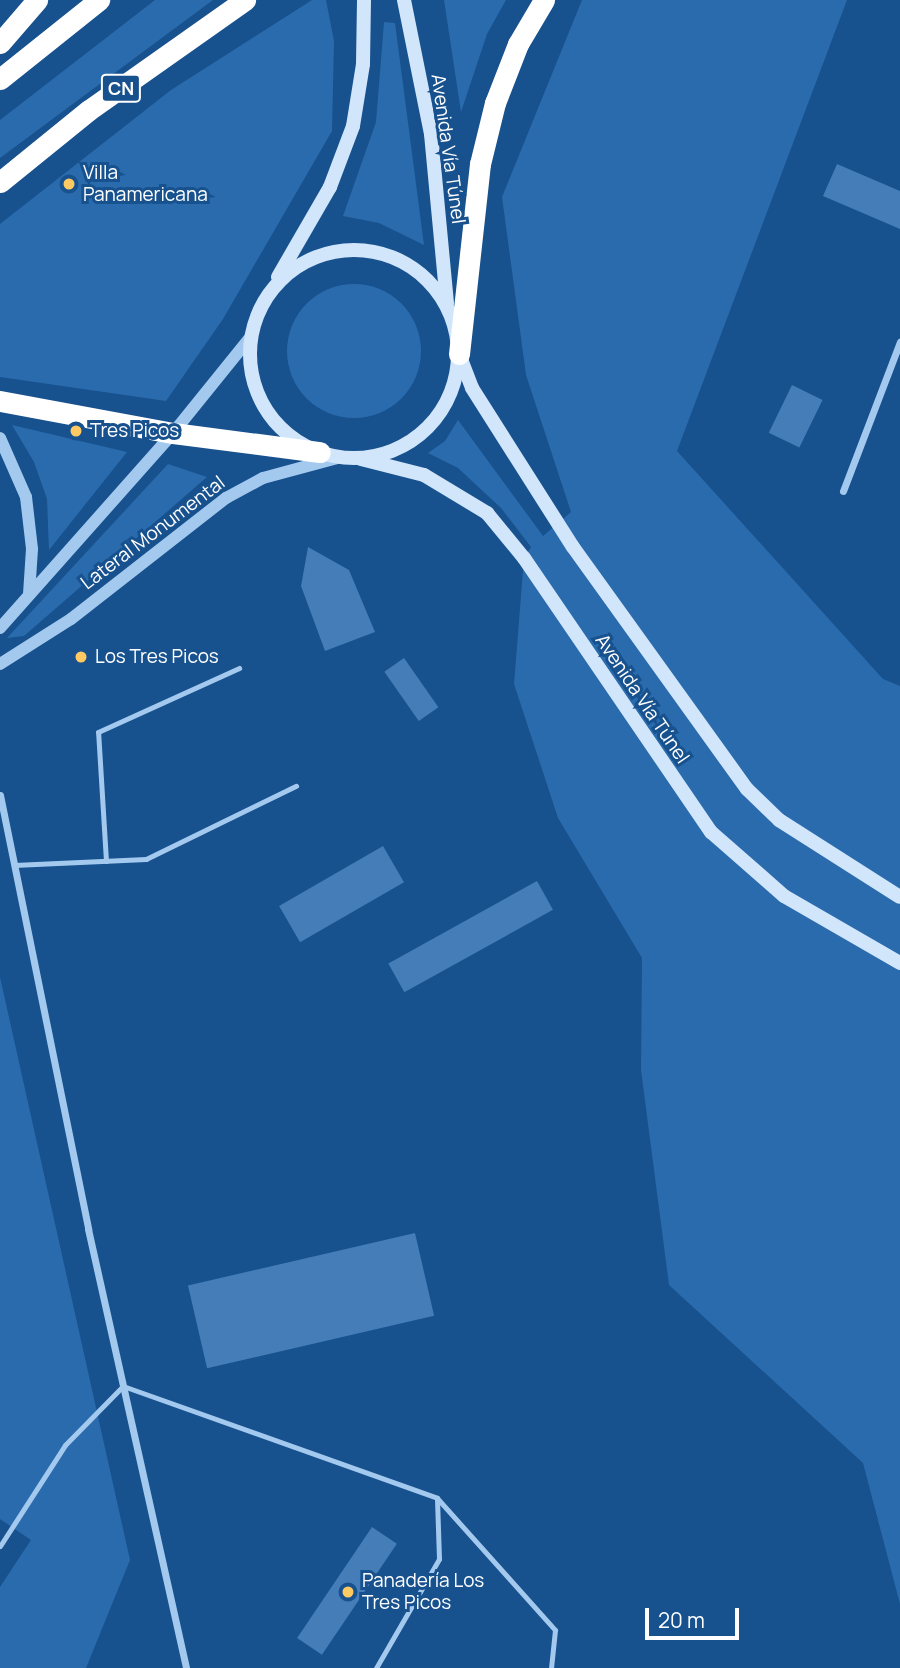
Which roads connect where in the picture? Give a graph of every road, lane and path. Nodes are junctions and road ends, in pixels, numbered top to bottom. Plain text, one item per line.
1 (37, 0) edge
2 (99, 0) edge
3 (245, 0) edge
4 (364, 0) edge
5 (404, 0) edge
6 (544, 0) edge
7 (0, 43) edge
8 (0, 79) edge
9 (0, 182) edge
10 (268, 296) junction
11 (447, 304) junction
12 (252, 335) junction
13 (900, 342) edge
14 (459, 354) junction
15 (0, 401) edge
16 (173, 433) junction
17 (0, 438) edge
18 (320, 452) junction
19 (341, 457) junction
20 (361, 459) junction
21 (843, 491) dead end
22 (29, 594) junction
23 (0, 628) edge
24 (0, 664) edge
25 (239, 668) dead end
26 (296, 786) dead end
27 (0, 795) edge
28 (106, 861) junction
29 (14, 865) junction
30 (900, 897) edge
31 (900, 964) edge
32 (123, 1386) junction
33 (436, 1498) junction
34 (0, 1546) edge
35 (186, 1668) edge
36 (376, 1668) edge
37 (551, 1668) edge

1 - 7 highway
2 - 8 highway
3 - 9 highway, CN
4 - 10 main road
5 - 11 main road, Avenida Vía Túnel
6 - 14 highway
10 - 11 main road
10 - 12 main road
11 - 14 main road
12 - 16 street, Lateral Monumental
12 - 18 main road
13 - 21 street
14 - 20 main road
14 - 30 main road, Avenida Vía Túnel
15 - 16 highway
16 - 18 highway
16 - 22 street, Lateral Monumental
17 - 22 street
18 - 19 main road
19 - 20 main road
19 - 24 street, Lateral Monumental
20 - 31 main road, Avenida Vía Túnel
22 - 23 street, Lateral Monumental
25 - 28 lane
26 - 28 lane
27 - 29 street
28 - 29 lane
29 - 32 street
32 - 33 lane
32 - 34 lane
32 - 35 street
33 - 36 lane
33 - 37 lane

